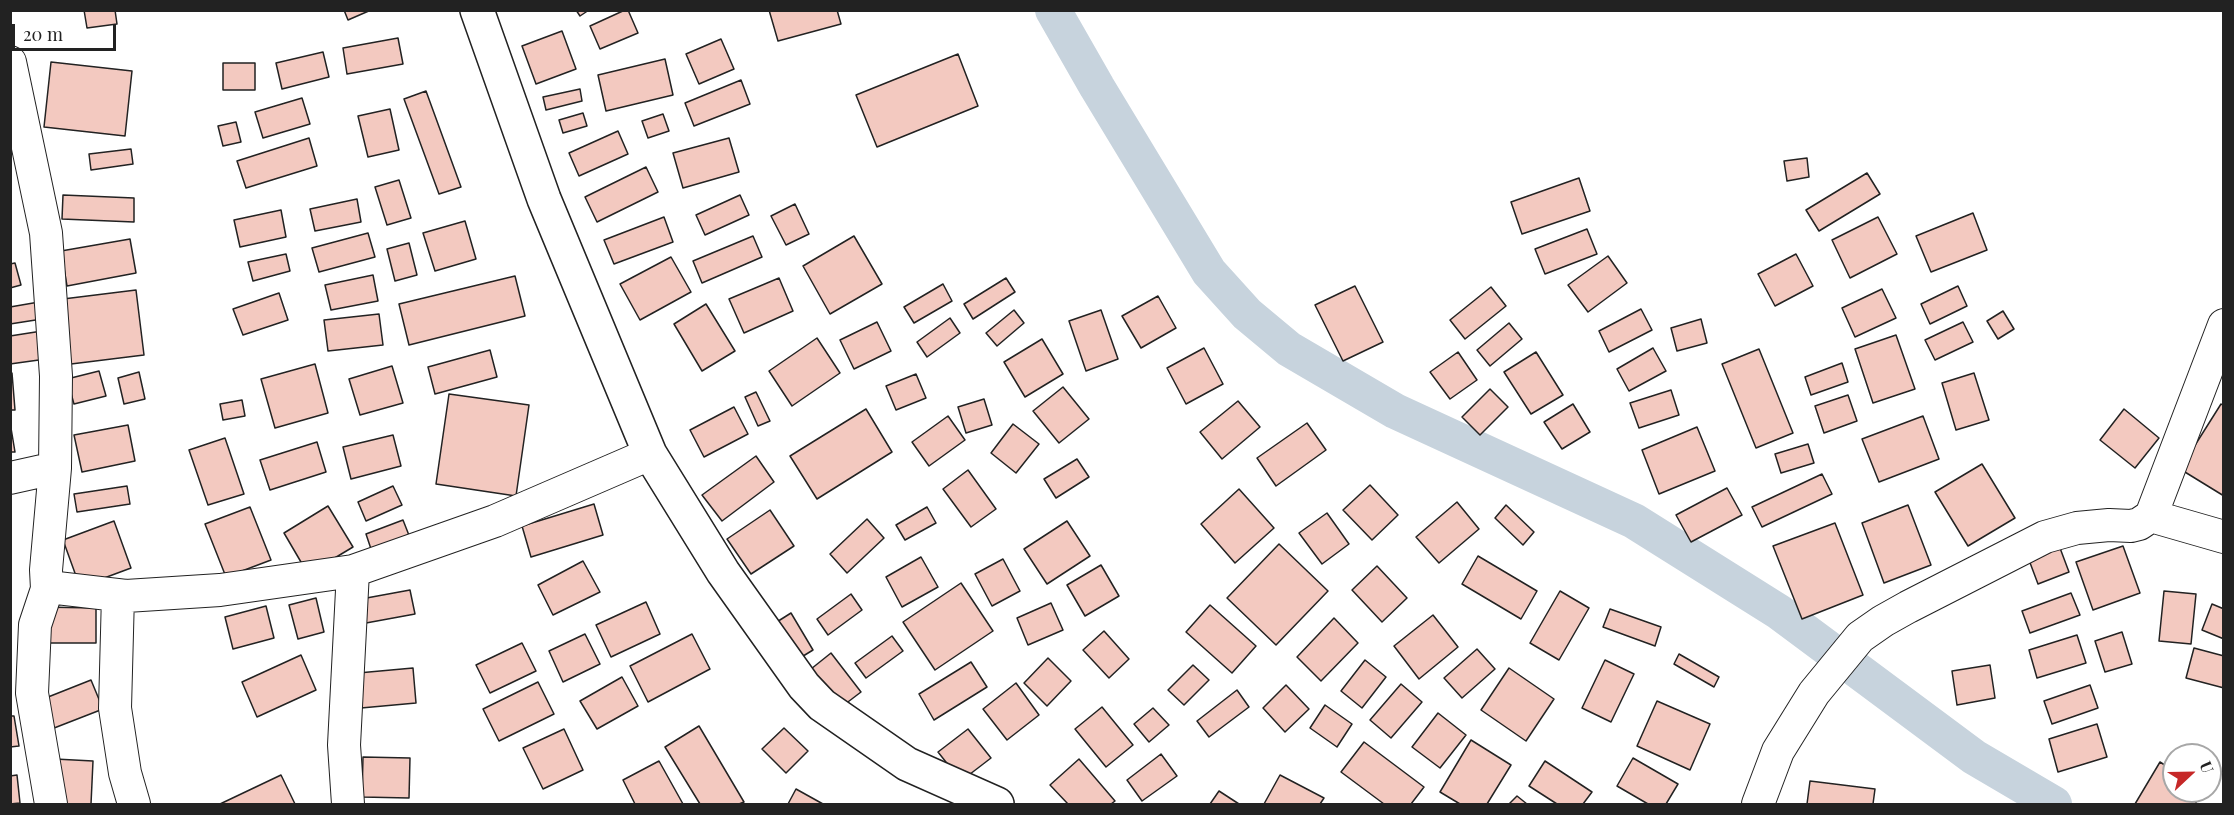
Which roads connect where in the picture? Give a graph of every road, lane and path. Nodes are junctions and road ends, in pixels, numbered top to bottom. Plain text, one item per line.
1 (477, 10) edge
2 (10, 62) edge
3 (2223, 325) edge
4 (650, 453) junction
5 (55, 468) junction
6 (10, 478) edge
7 (2151, 516) junction
8 (2223, 537) edge
9 (353, 571) junction
10 (47, 589) junction
11 (122, 595) junction
12 (51, 804) edge
13 (134, 804) edge
14 (348, 804) edge
15 (997, 804) edge
16 (1758, 804) edge

1 - 4 main road
2 - 5 street
3 - 7 street
4 - 9 street
4 - 15 main road
5 - 6 street
5 - 10 street
7 - 8 street
7 - 16 street
9 - 11 street
9 - 14 street
10 - 11 street
10 - 12 street
11 - 13 street

